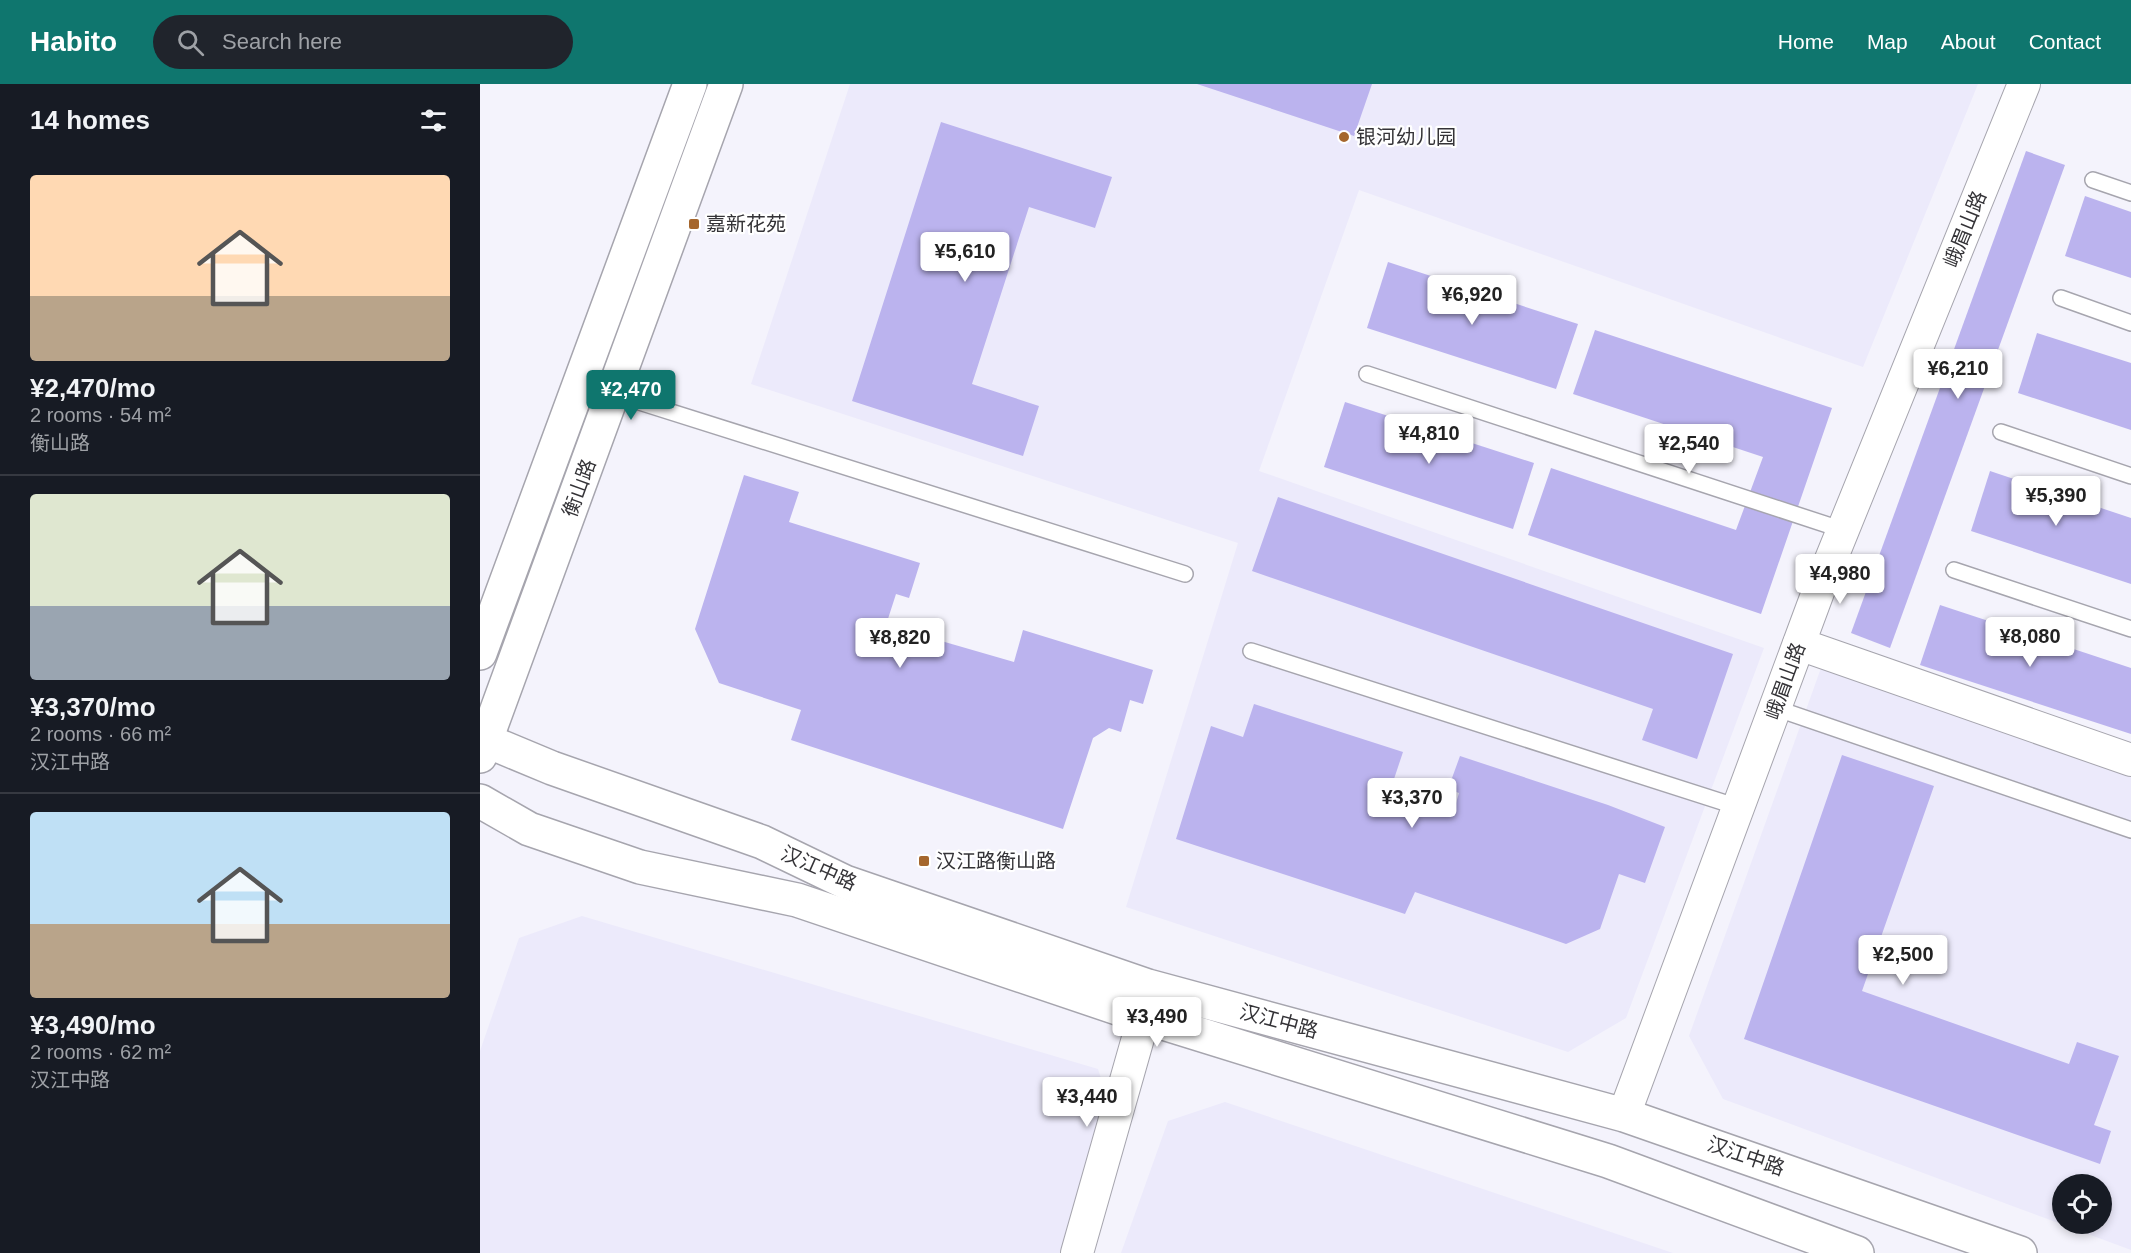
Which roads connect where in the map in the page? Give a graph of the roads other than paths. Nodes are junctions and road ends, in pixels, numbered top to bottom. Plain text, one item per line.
1 (690, 84) edge
2 (726, 84) edge
3 (2024, 84) edge
4 (2093, 180) dead end
5 (2131, 193) edge
6 (2061, 298) dead end
7 (2131, 322) edge
8 (1367, 374) dead end
9 (614, 394) junction
10 (2001, 432) dead end
11 (2131, 476) edge
12 (1843, 530) junction
13 (1954, 570) dead end
14 (1185, 574) dead end
15 (2131, 629) edge
16 (1799, 644) junction
17 (1251, 651) dead end
18 (480, 653) edge
19 (1775, 708) junction
20 (482, 745) edge
21 (2131, 760) edge
22 (480, 801) edge
23 (1738, 807) junction
24 (2131, 830) edge
25 (1144, 1017) junction
26 (1624, 1115) junction
27 (1077, 1253) edge
28 (1857, 1253) edge
29 (2020, 1253) edge

1 - 18 main road, 衡山路
2 - 9 main road, 衡山路
3 - 12 street, 峨眉山路
4 - 5 lane
6 - 7 lane
8 - 12 lane
9 - 14 lane
9 - 20 main road, 衡山路
10 - 11 lane
12 - 16 street, 峨眉山路
13 - 15 lane
16 - 19 street, 峨眉山路
16 - 21 street
17 - 23 lane
19 - 23 street, 峨眉山路
19 - 24 lane
20 - 26 main road, 汉江中路
22 - 25 main road, 汉江中路
23 - 26 street, 峨眉山路
25 - 27 street
25 - 28 main road, 汉江中路
26 - 29 main road, 汉江中路

